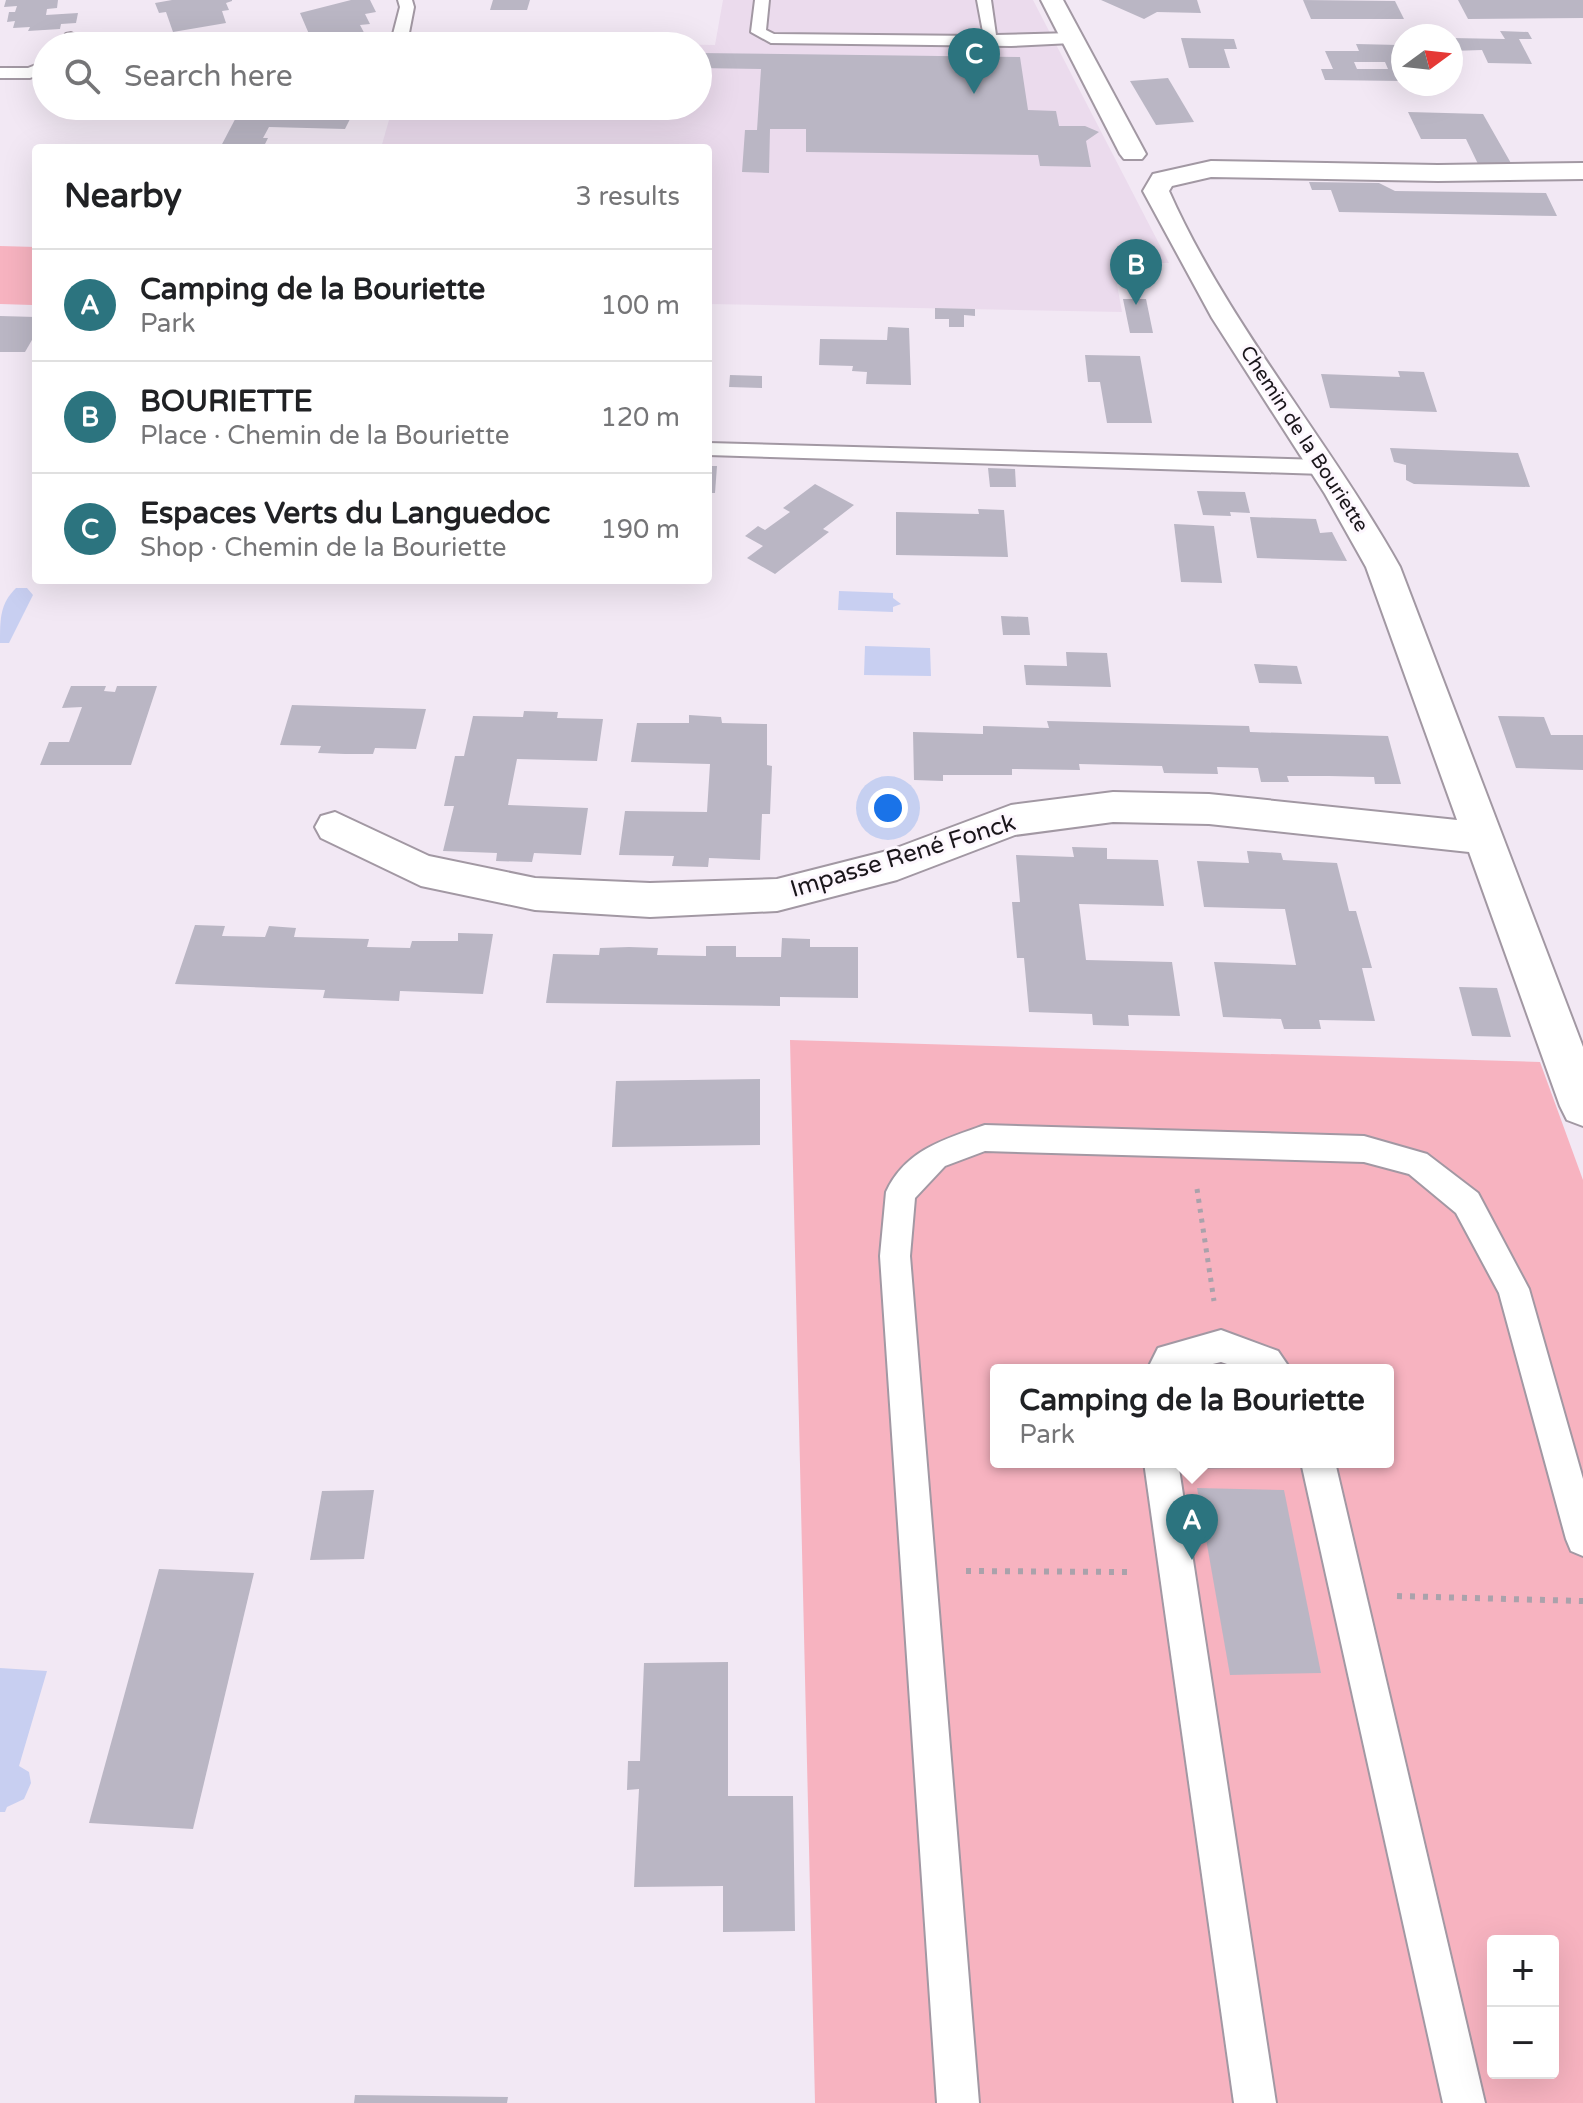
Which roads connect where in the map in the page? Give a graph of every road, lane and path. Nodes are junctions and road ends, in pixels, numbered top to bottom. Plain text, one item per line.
1 (405, 0) edge
2 (762, 0) edge
3 (984, 0) edge
4 (1052, 0) edge
5 (401, 32) edge
6 (987, 38) junction
7 (1072, 38) junction
8 (32, 72) edge
9 (0, 73) edge
10 (1133, 154) dead end
11 (1583, 171) edge
12 (712, 449) edge
13 (1323, 467) junction
14 (335, 827) dead end
15 (1481, 838) junction
16 (1583, 1106) edge
17 (1190, 1144) junction
18 (1221, 1346) junction
19 (1166, 1364) edge
20 (1269, 1364) edge
21 (1162, 1468) edge
22 (1319, 1468) edge
23 (1583, 1539) edge
24 (919, 1571) junction
25 (1177, 1572) junction
26 (1348, 1595) junction
27 (1583, 1601) edge
28 (958, 2103) edge
29 (1255, 2103) edge
30 (1464, 2103) edge

1 - 5 lane
2 - 6 lane
3 - 6 lane
4 - 7 street
6 - 7 lane
7 - 10 street
8 - 9 lane
11 - 13 street, Chemin de la Bouriette
12 - 13 lane
13 - 15 street, Chemin de la Bouriette
14 - 15 street, Impasse René Fonck
15 - 16 street, Chemin de la Bouriette
17 - 18 path
17 - 23 lane
17 - 24 lane
18 - 19 lane
18 - 20 lane
21 - 25 lane
22 - 26 lane
24 - 25 path
24 - 28 lane
25 - 29 lane
26 - 27 path
26 - 30 lane

